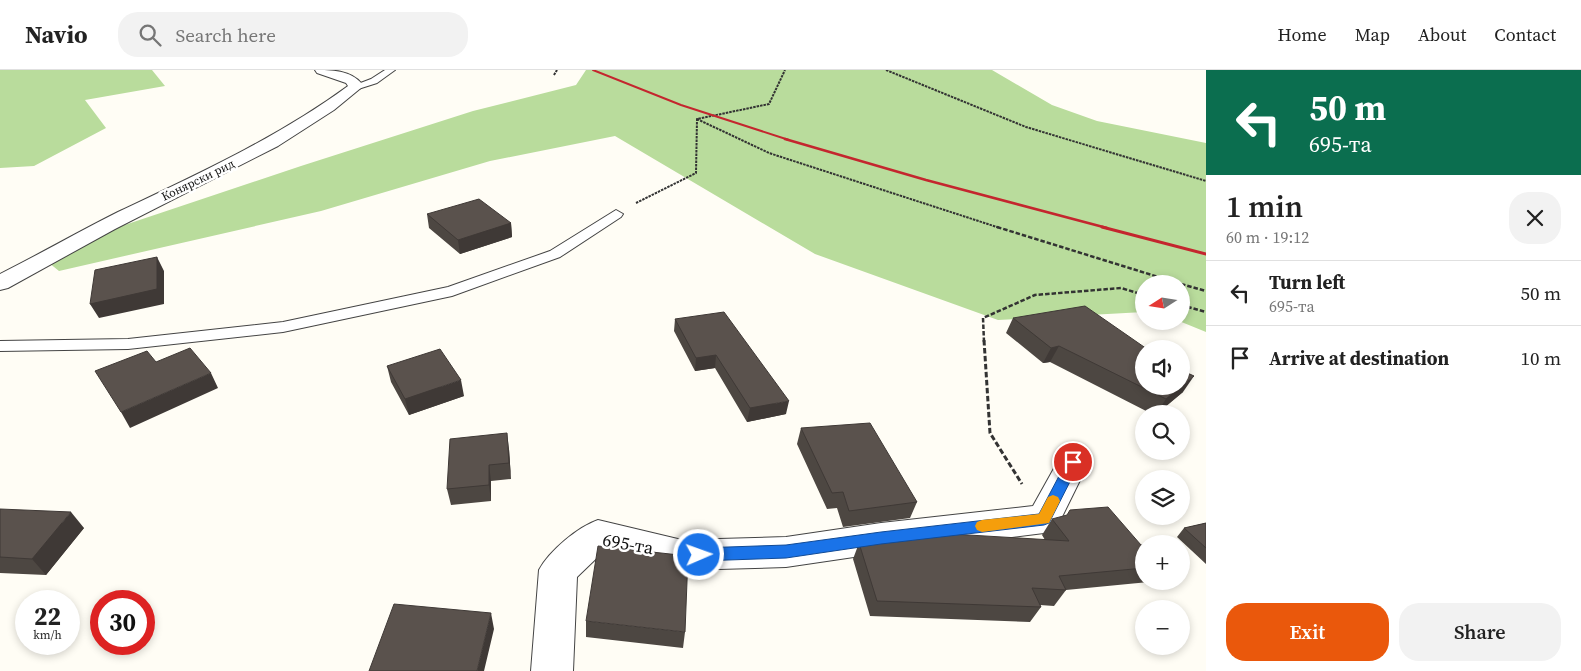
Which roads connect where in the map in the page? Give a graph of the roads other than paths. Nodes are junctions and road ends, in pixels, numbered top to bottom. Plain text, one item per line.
1 (321, 70) edge
2 (391, 70) edge
3 (354, 87) junction
4 (616, 214) road end
5 (0, 283) edge
6 (0, 346) edge
7 (1073, 462) dead end
8 (552, 671) edge

1 - 3 street
2 - 3 lane
3 - 5 street, Конярски рид
4 - 6 lane
7 - 8 street, 695-та

